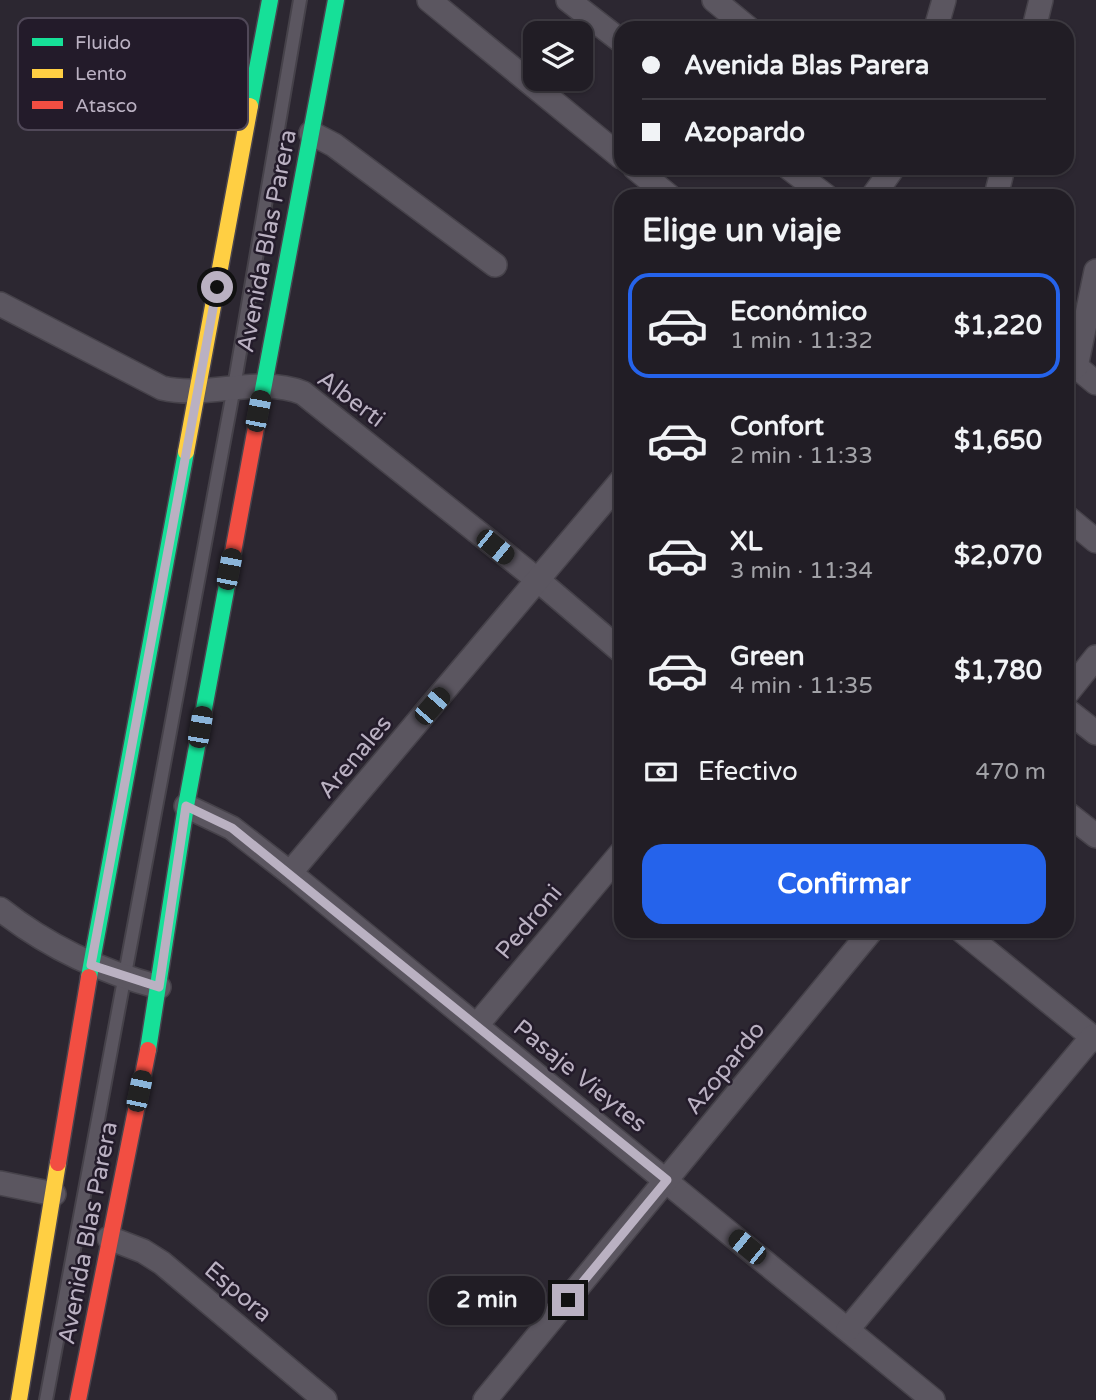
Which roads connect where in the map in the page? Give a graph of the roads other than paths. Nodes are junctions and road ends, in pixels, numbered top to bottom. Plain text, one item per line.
1 (271, 0) edge
2 (300, 0) edge
3 (336, 0) edge
4 (429, 0) edge
5 (568, 0) edge
6 (714, 0) edge
7 (944, 0) edge
8 (1041, 0) edge
9 (740, 21) edge
10 (938, 21) edge
11 (1036, 21) edge
12 (614, 36) edge
13 (248, 122) edge
14 (246, 130) edge
15 (311, 133) junction
16 (614, 151) edge
17 (644, 175) edge
18 (798, 175) edge
19 (661, 189) edge
20 (817, 189) edge
21 (495, 265) dead end
22 (1096, 271) edge
23 (0, 304) edge
24 (1074, 356) edge
25 (1074, 366) edge
26 (1096, 383) edge
27 (263, 385) junction
28 (234, 387) junction
29 (197, 392) junction
30 (614, 489) edge
31 (1074, 523) edge
32 (1096, 541) edge
33 (538, 581) junction
34 (614, 645) edge
35 (1096, 657) edge
36 (1074, 684) edge
37 (1074, 716) edge
38 (1096, 733) edge
39 (186, 806) junction
40 (1074, 819) edge
41 (1096, 836) edge
42 (614, 861) edge
43 (289, 873) junction
44 (0, 909) edge
45 (865, 938) edge
46 (971, 938) edge
47 (91, 965) junction
48 (125, 978) junction
49 (159, 987) junction
50 (477, 1025) junction
51 (1094, 1039) edge
52 (667, 1180) junction
53 (0, 1183) edge
54 (54, 1194) junction
55 (109, 1238) junction
56 (848, 1329) junction
57 (19, 1400) edge
58 (47, 1400) edge
59 (78, 1400) edge
60 (325, 1400) edge
61 (485, 1400) edge
62 (933, 1400) edge

1 - 13 main road, Avenida Blas Parera
2 - 28 lane
3 - 15 main road, Avenida Blas Parera
4 - 16 street
5 - 12 street
6 - 9 street
7 - 10 street
8 - 11 street
14 - 29 main road, Avenida Blas Parera
15 - 21 street
15 - 27 main road, Avenida Blas Parera
17 - 19 street
18 - 20 street
22 - 24 street
23 - 29 street, Alberti
25 - 26 street
27 - 28 street, Alberti
27 - 33 street, Alberti
27 - 39 main road, Avenida Blas Parera
28 - 29 street, Alberti
28 - 48 lane
29 - 47 main road, Avenida Blas Parera
30 - 33 street, Arenales
31 - 32 street
33 - 34 street, Alberti
33 - 43 street, Arenales
35 - 36 street
37 - 38 street
39 - 43 street, Pasaje Vieytes
39 - 49 main road, Avenida Blas Parera
40 - 41 street
42 - 50 street, Pedroni
43 - 50 street, Pasaje Vieytes
44 - 47 street
45 - 52 street, Azopardo
46 - 51 street
47 - 48 street
47 - 54 main road, Avenida Blas Parera
48 - 49 street
48 - 58 lane
49 - 55 main road, Avenida Blas Parera
50 - 52 street, Pasaje Vieytes
51 - 56 street
52 - 56 street, Pasaje Vieytes
52 - 61 street, Azopardo
53 - 54 street
54 - 57 main road, Avenida Blas Parera
55 - 59 main road, Avenida Blas Parera
55 - 60 street, Espora
56 - 62 street, Pasaje Vieytes

